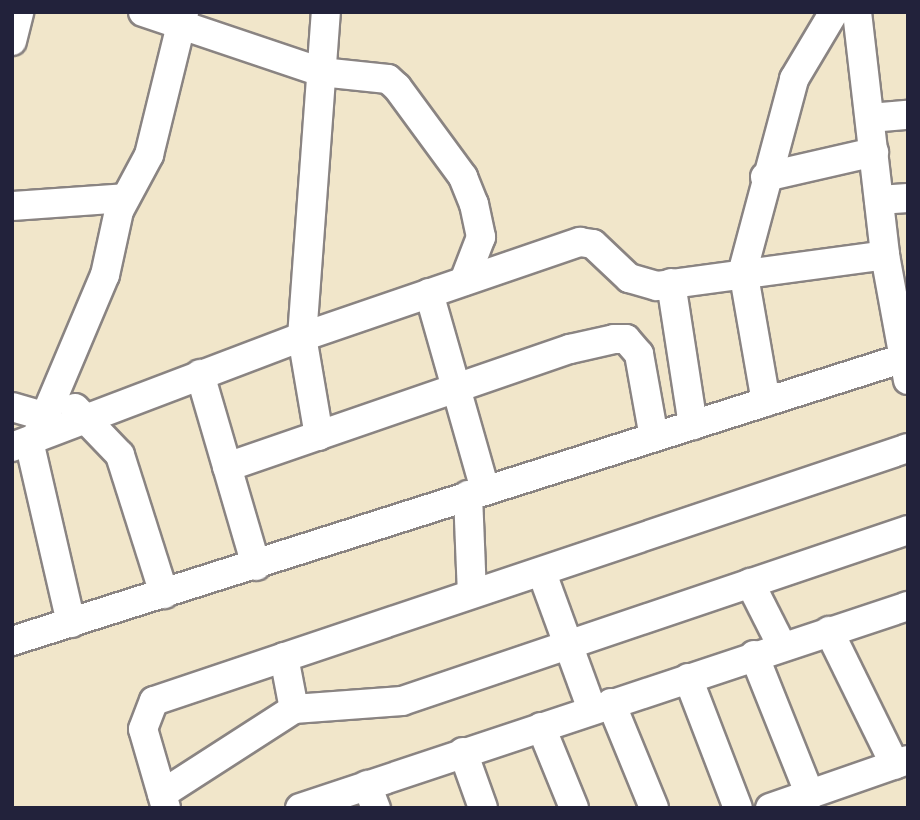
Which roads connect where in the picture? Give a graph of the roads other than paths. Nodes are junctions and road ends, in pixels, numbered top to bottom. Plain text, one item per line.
1 (19, 12) edge
2 (143, 12) edge
3 (326, 12) edge
4 (834, 12) edge
5 (857, 12) edge
6 (183, 17) edge
7 (12, 41) edge
8 (321, 72) junction
9 (908, 115) edge
10 (870, 118) junction
11 (874, 152) junction
12 (765, 177) junction
13 (125, 198) junction
14 (908, 198) edge
15 (879, 200) junction
16 (12, 206) edge
17 (886, 255) junction
18 (743, 270) junction
19 (464, 281) junction
20 (671, 283) junction
21 (429, 293) junction
22 (302, 337) junction
23 (907, 373) edge
24 (200, 374) junction
25 (457, 391) junction
26 (766, 402) junction
27 (12, 407) edge
28 (87, 418) junction
29 (693, 425) junction
30 (36, 427) edge
31 (319, 436) junction
32 (654, 437) junction
33 (908, 448) edge
34 (227, 467) junction
35 (477, 493) junction
36 (908, 530) edge
37 (256, 566) junction
38 (542, 573) junction
39 (750, 583) junction
40 (472, 593) junction
41 (164, 594) junction
42 (908, 606) edge
43 (71, 623) junction
44 (829, 631) junction
45 (12, 641) edge
46 (569, 642) junction
47 (782, 646) junction
48 (754, 655) junction
49 (284, 657) junction
50 (688, 678) junction
51 (602, 707) junction
52 (294, 709) junction
53 (541, 727) junction
54 (463, 752) junction
55 (901, 762) edge
56 (810, 795) junction
57 (371, 796) edge
58 (843, 797) edge
59 (164, 801) edge
60 (300, 808) edge
61 (483, 808) edge
62 (574, 808) edge
63 (654, 808) edge
64 (738, 808) edge
65 (770, 808) edge

1 - 7 street
2 - 6 street
3 - 8 street
4 - 12 street
5 - 10 street
6 - 8 street
6 - 13 street
8 - 19 street
8 - 22 street
9 - 10 street
10 - 11 street
11 - 12 street
11 - 15 street
12 - 18 street
13 - 16 street
13 - 30 street
14 - 15 street
15 - 17 street
17 - 18 street
17 - 23 street
18 - 20 street
18 - 26 street
19 - 20 street
19 - 21 street
20 - 29 street
21 - 22 street
21 - 25 street
22 - 24 street
22 - 31 street
23 - 26 street
24 - 28 street
24 - 34 street
25 - 31 street
25 - 32 street
25 - 35 street
26 - 29 street
27 - 30 street
28 - 30 street
28 - 30 street
28 - 41 street
29 - 32 street
30 - 43 street
31 - 34 street
32 - 35 street
33 - 38 street
34 - 37 street
35 - 37 street
35 - 40 street
36 - 39 street
37 - 41 street
38 - 40 street
38 - 46 street
39 - 46 street
39 - 47 street
40 - 49 street
41 - 43 street
42 - 44 street
43 - 45 street
44 - 47 street
44 - 55 street
46 - 51 street
46 - 52 street
47 - 48 street
48 - 50 street
48 - 56 street
49 - 52 street
49 - 59 street
50 - 51 street
50 - 64 street
51 - 53 street
51 - 63 street
52 - 59 street
53 - 54 street
53 - 62 street
54 - 57 street
54 - 61 street
55 - 58 street
56 - 58 street
56 - 65 street
57 - 60 street

